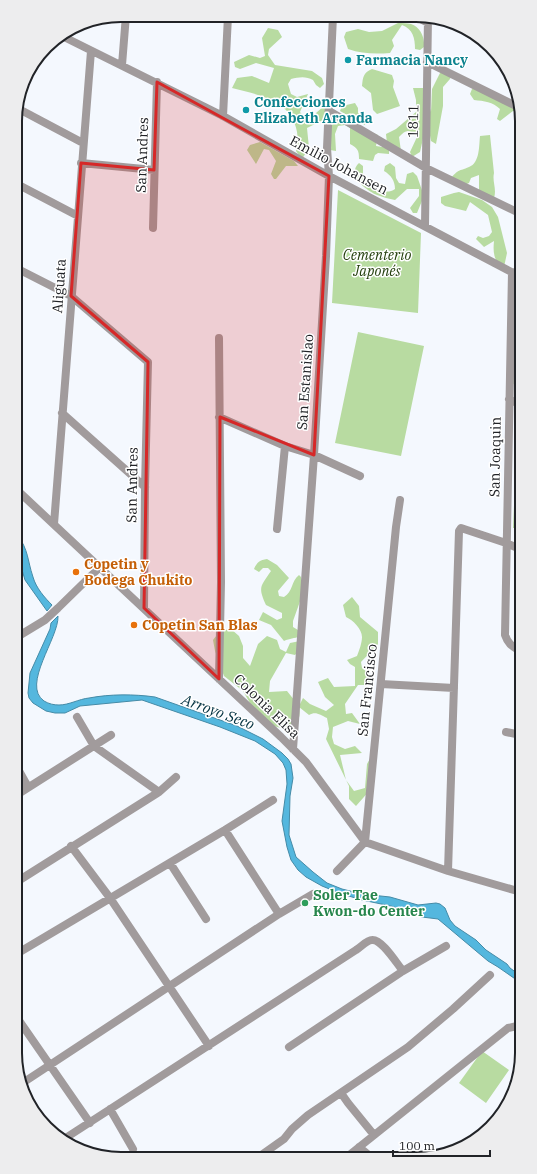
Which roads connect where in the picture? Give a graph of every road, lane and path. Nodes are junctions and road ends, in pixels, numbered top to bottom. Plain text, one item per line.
1 (125, 22) edge
2 (228, 22) edge
3 (333, 22) edge
4 (428, 23) edge
5 (67, 38) edge
6 (91, 51) junction
7 (427, 62) junction
8 (122, 65) junction
9 (157, 82) junction
10 (514, 105) edge
11 (23, 111) edge
12 (329, 112) junction
13 (223, 116) junction
14 (83, 143) junction
15 (81, 163) junction
16 (426, 168) junction
17 (154, 170) junction
18 (329, 176) junction
19 (22, 186) edge
20 (515, 211) edge
21 (78, 216) junction
22 (425, 225) junction
23 (153, 228) dead end
24 (22, 271) edge
25 (515, 274) edge
26 (71, 296) junction
27 (219, 338) dead end
28 (509, 399) junction
29 (515, 402) edge
30 (62, 413) junction
31 (219, 417) junction
32 (285, 446) junction
33 (314, 455) junction
34 (360, 476) dead end
35 (145, 487) junction
36 (22, 495) edge
37 (400, 500) dead end
38 (54, 524) junction
39 (277, 529) dead end
40 (506, 543) junction
41 (515, 547) edge
42 (100, 567) junction
43 (144, 608) junction
44 (22, 635) edge
45 (515, 648) edge
46 (219, 679) junction
47 (381, 684) junction
48 (454, 688) junction
49 (77, 717) dead end
50 (506, 732) dead end
51 (515, 734) edge
52 (111, 735) dead end
53 (94, 746) junction
54 (293, 749) junction
55 (22, 776) edge
56 (176, 776) dead end
57 (28, 787) junction
58 (22, 791) edge
59 (159, 792) junction
60 (273, 800) dead end
61 (225, 830) junction
62 (365, 842) junction
63 (71, 846) junction
64 (170, 863) junction
65 (337, 871) dead end
66 (448, 872) junction
67 (22, 878) edge
68 (515, 890) edge
69 (313, 894) dead end
70 (110, 898) junction
71 (279, 914) junction
72 (206, 919) dead end
73 (446, 946) dead end
74 (22, 950) edge
75 (404, 971) junction
76 (490, 974) dead end
77 (169, 987) junction
78 (22, 1025) edge
79 (515, 1026) edge
80 (209, 1046) junction
81 (289, 1046) dead end
82 (50, 1066) junction
83 (26, 1081) edge
84 (341, 1093) junction
85 (110, 1109) junction
86 (90, 1123) junction
87 (374, 1135) junction
88 (68, 1136) edge
89 (359, 1147) junction
90 (133, 1149) dead end
91 (266, 1152) edge
92 (353, 1152) edge
93 (365, 1152) edge

1 - 8 street
2 - 13 street
3 - 12 street, San Estanislao
4 - 7 street, 1811
5 - 6 street, Emilio Johansen
6 - 8 street, Emilio Johansen
6 - 14 street, Aliguata
7 - 10 street
7 - 16 street, 1811
8 - 9 street, Emilio Johansen
9 - 13 street, Emilio Johansen
9 - 17 street, San Andres
11 - 14 street
12 - 16 street
12 - 18 street, San Estanislao
13 - 18 street, Emilio Johansen
14 - 15 street, Aliguata
15 - 17 street
15 - 21 street, Aliguata
16 - 20 street
16 - 22 street, 1811
17 - 23 street, San Andres
18 - 22 street, Emilio Johansen
18 - 33 street, San Estanislao
19 - 21 street
21 - 26 street, Aliguata
22 - 25 street, Emilio Johansen
24 - 26 street
25 - 28 street, San Joaquin
26 - 30 street, Aliguata
26 - 35 street, San Andres
27 - 31 street
28 - 29 street
28 - 40 street, San Joaquin
30 - 35 street
30 - 38 street, Aliguata
31 - 32 street
31 - 46 street
32 - 33 street
32 - 39 street
33 - 34 street
33 - 54 street, San Estanislao
35 - 43 street, San Andres
36 - 38 street, Colonia Elisa
37 - 47 street, San Francisco
38 - 42 street, Colonia Elisa
40 - 41 street
40 - 45 street, San Joaquin
40 - 48 street
42 - 43 street, Colonia Elisa
42 - 44 street
43 - 46 street, Colonia Elisa
46 - 54 street, Colonia Elisa
47 - 48 street
47 - 62 street, San Francisco
48 - 66 street
49 - 53 street
50 - 51 street
52 - 53 street
53 - 57 street
53 - 59 street
54 - 62 street, Colonia Elisa
55 - 57 street
56 - 59 street
57 - 58 street
59 - 63 street
60 - 61 street
61 - 64 street
61 - 71 street
62 - 65 street
62 - 66 street
63 - 67 street
63 - 70 street
64 - 70 street
64 - 72 street
66 - 68 street
69 - 71 street
70 - 74 street
70 - 77 street
71 - 77 street
73 - 75 street
75 - 80 street
75 - 81 street
76 - 84 street
77 - 80 street
77 - 82 street
78 - 82 street
79 - 87 street
80 - 85 street
82 - 83 street
82 - 86 street
84 - 87 street
84 - 91 street
85 - 86 street
85 - 90 street
86 - 88 street
87 - 89 street
89 - 92 street
89 - 93 street

